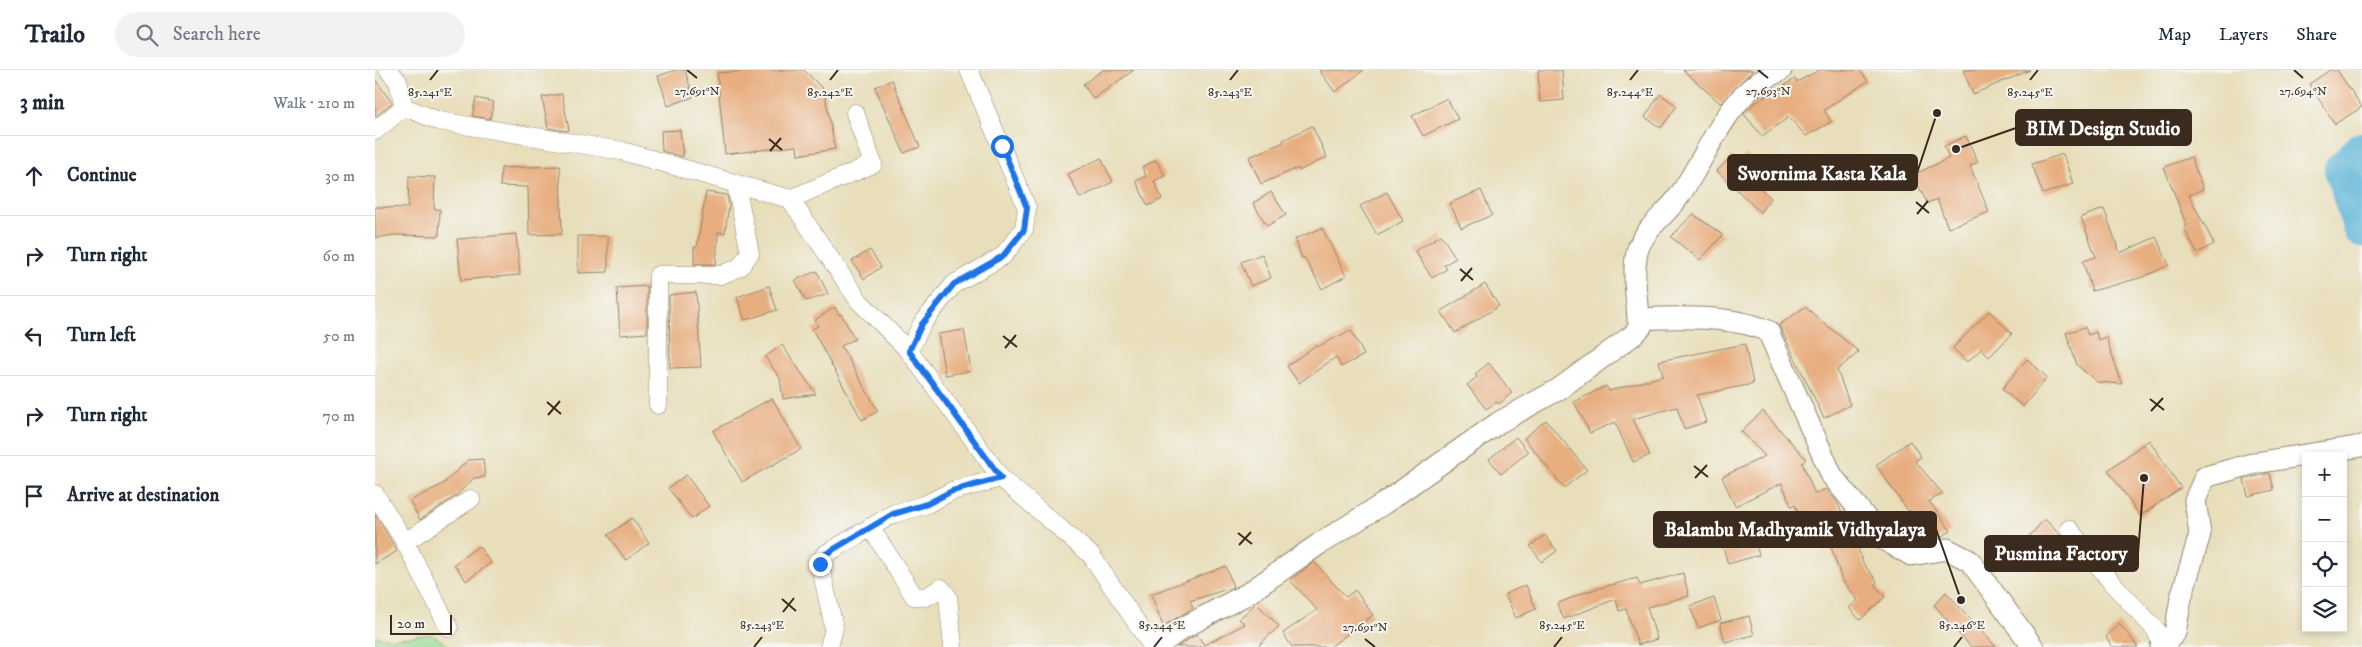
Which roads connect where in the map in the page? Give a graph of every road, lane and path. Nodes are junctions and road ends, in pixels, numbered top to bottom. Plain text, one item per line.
1 (388, 70) edge
2 (969, 70) edge
3 (1781, 70) edge
4 (405, 107) junction
5 (855, 113) dead end
6 (375, 131) edge
7 (736, 185) junction
8 (790, 199) junction
9 (1638, 319) junction
10 (909, 351) junction
11 (657, 405) dead end
12 (2362, 446) edge
13 (1001, 478) junction
14 (375, 494) edge
15 (471, 499) dead end
16 (871, 528) junction
17 (2069, 529) dead end
18 (405, 542) junction
19 (449, 628) dead end
20 (1160, 646) edge
21 (829, 647) edge
22 (953, 647) edge
23 (2033, 647) edge
24 (2162, 647) edge

1 - 4 street
2 - 10 street
3 - 9 street
4 - 6 street
4 - 7 street
5 - 8 street
7 - 8 street
7 - 11 street
8 - 10 street
9 - 20 street
9 - 23 street
10 - 13 street
12 - 24 street
13 - 16 street
13 - 20 street
14 - 18 street
15 - 18 street
16 - 21 street
16 - 22 street
17 - 24 street
18 - 19 street

